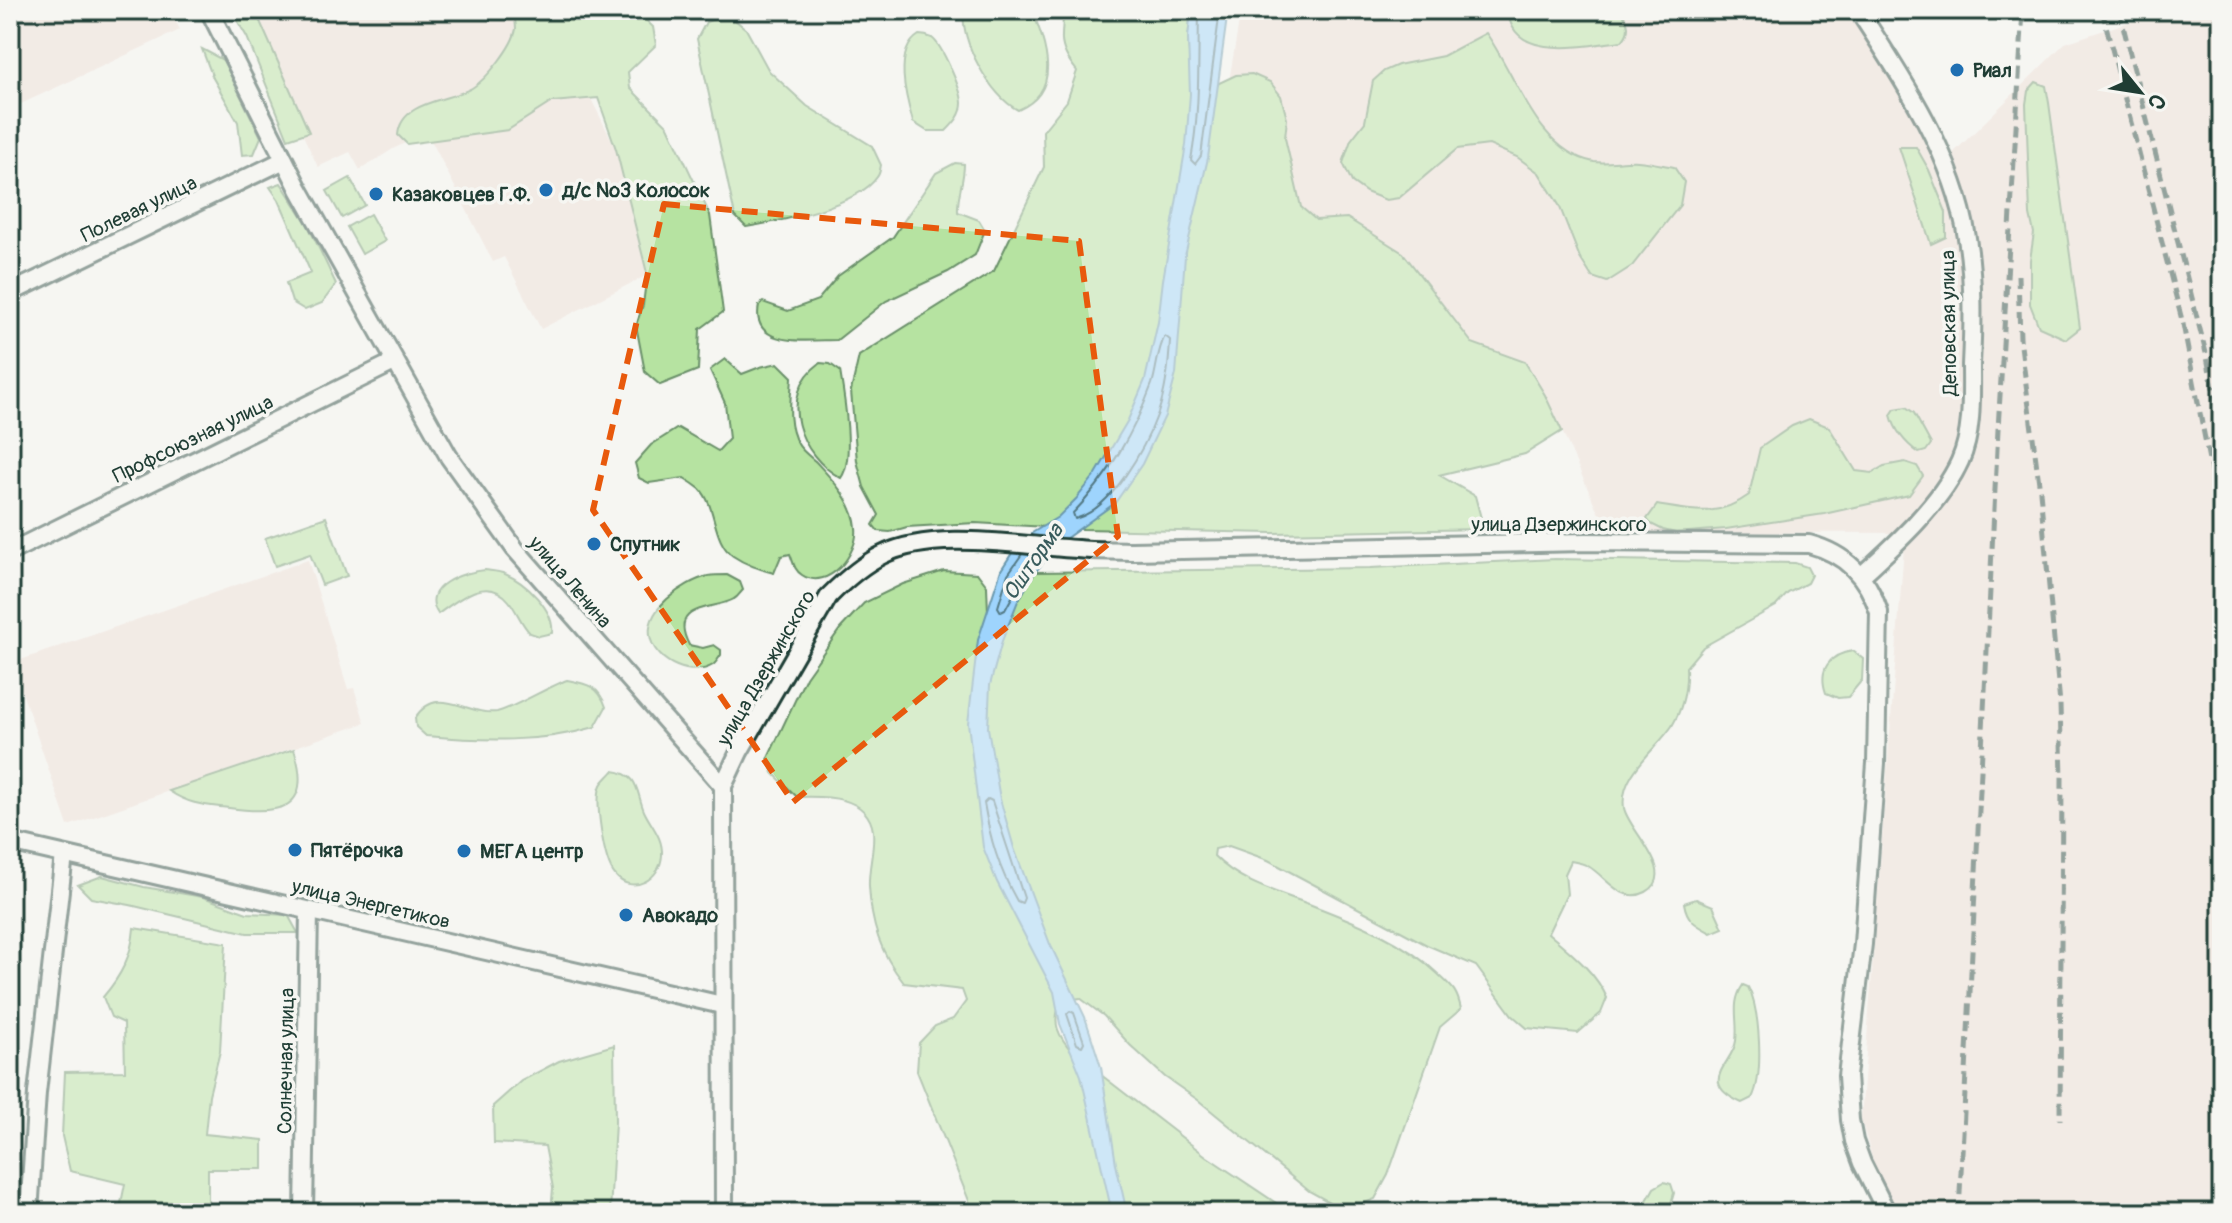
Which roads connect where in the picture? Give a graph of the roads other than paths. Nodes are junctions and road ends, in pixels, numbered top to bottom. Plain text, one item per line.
1 (209, 10) edge
2 (1858, 10) edge
3 (284, 160) junction
4 (10, 293) edge
5 (394, 362) junction
6 (10, 552) edge
7 (1862, 575) junction
8 (723, 786) junction
9 (10, 842) edge
10 (64, 855) junction
11 (309, 911) junction
12 (722, 1005) junction
13 (29, 1213) edge
14 (304, 1213) edge
15 (724, 1213) edge
16 (1887, 1213) edge

1 - 3 street, улица Ленина
2 - 7 street, Деповская улица
3 - 4 street, Полевая улица
3 - 5 street, улица Ленина
5 - 6 street, Профсоюзная улица
5 - 8 street, улица Ленина
7 - 8 street, улица Дзержинского
7 - 16 street, улица Дзержинского
8 - 12 street
9 - 10 street, улица Энергетиков
10 - 11 street, улица Энергетиков
10 - 13 street
11 - 12 street, улица Энергетиков
11 - 14 street, Солнечная улица
12 - 15 street

